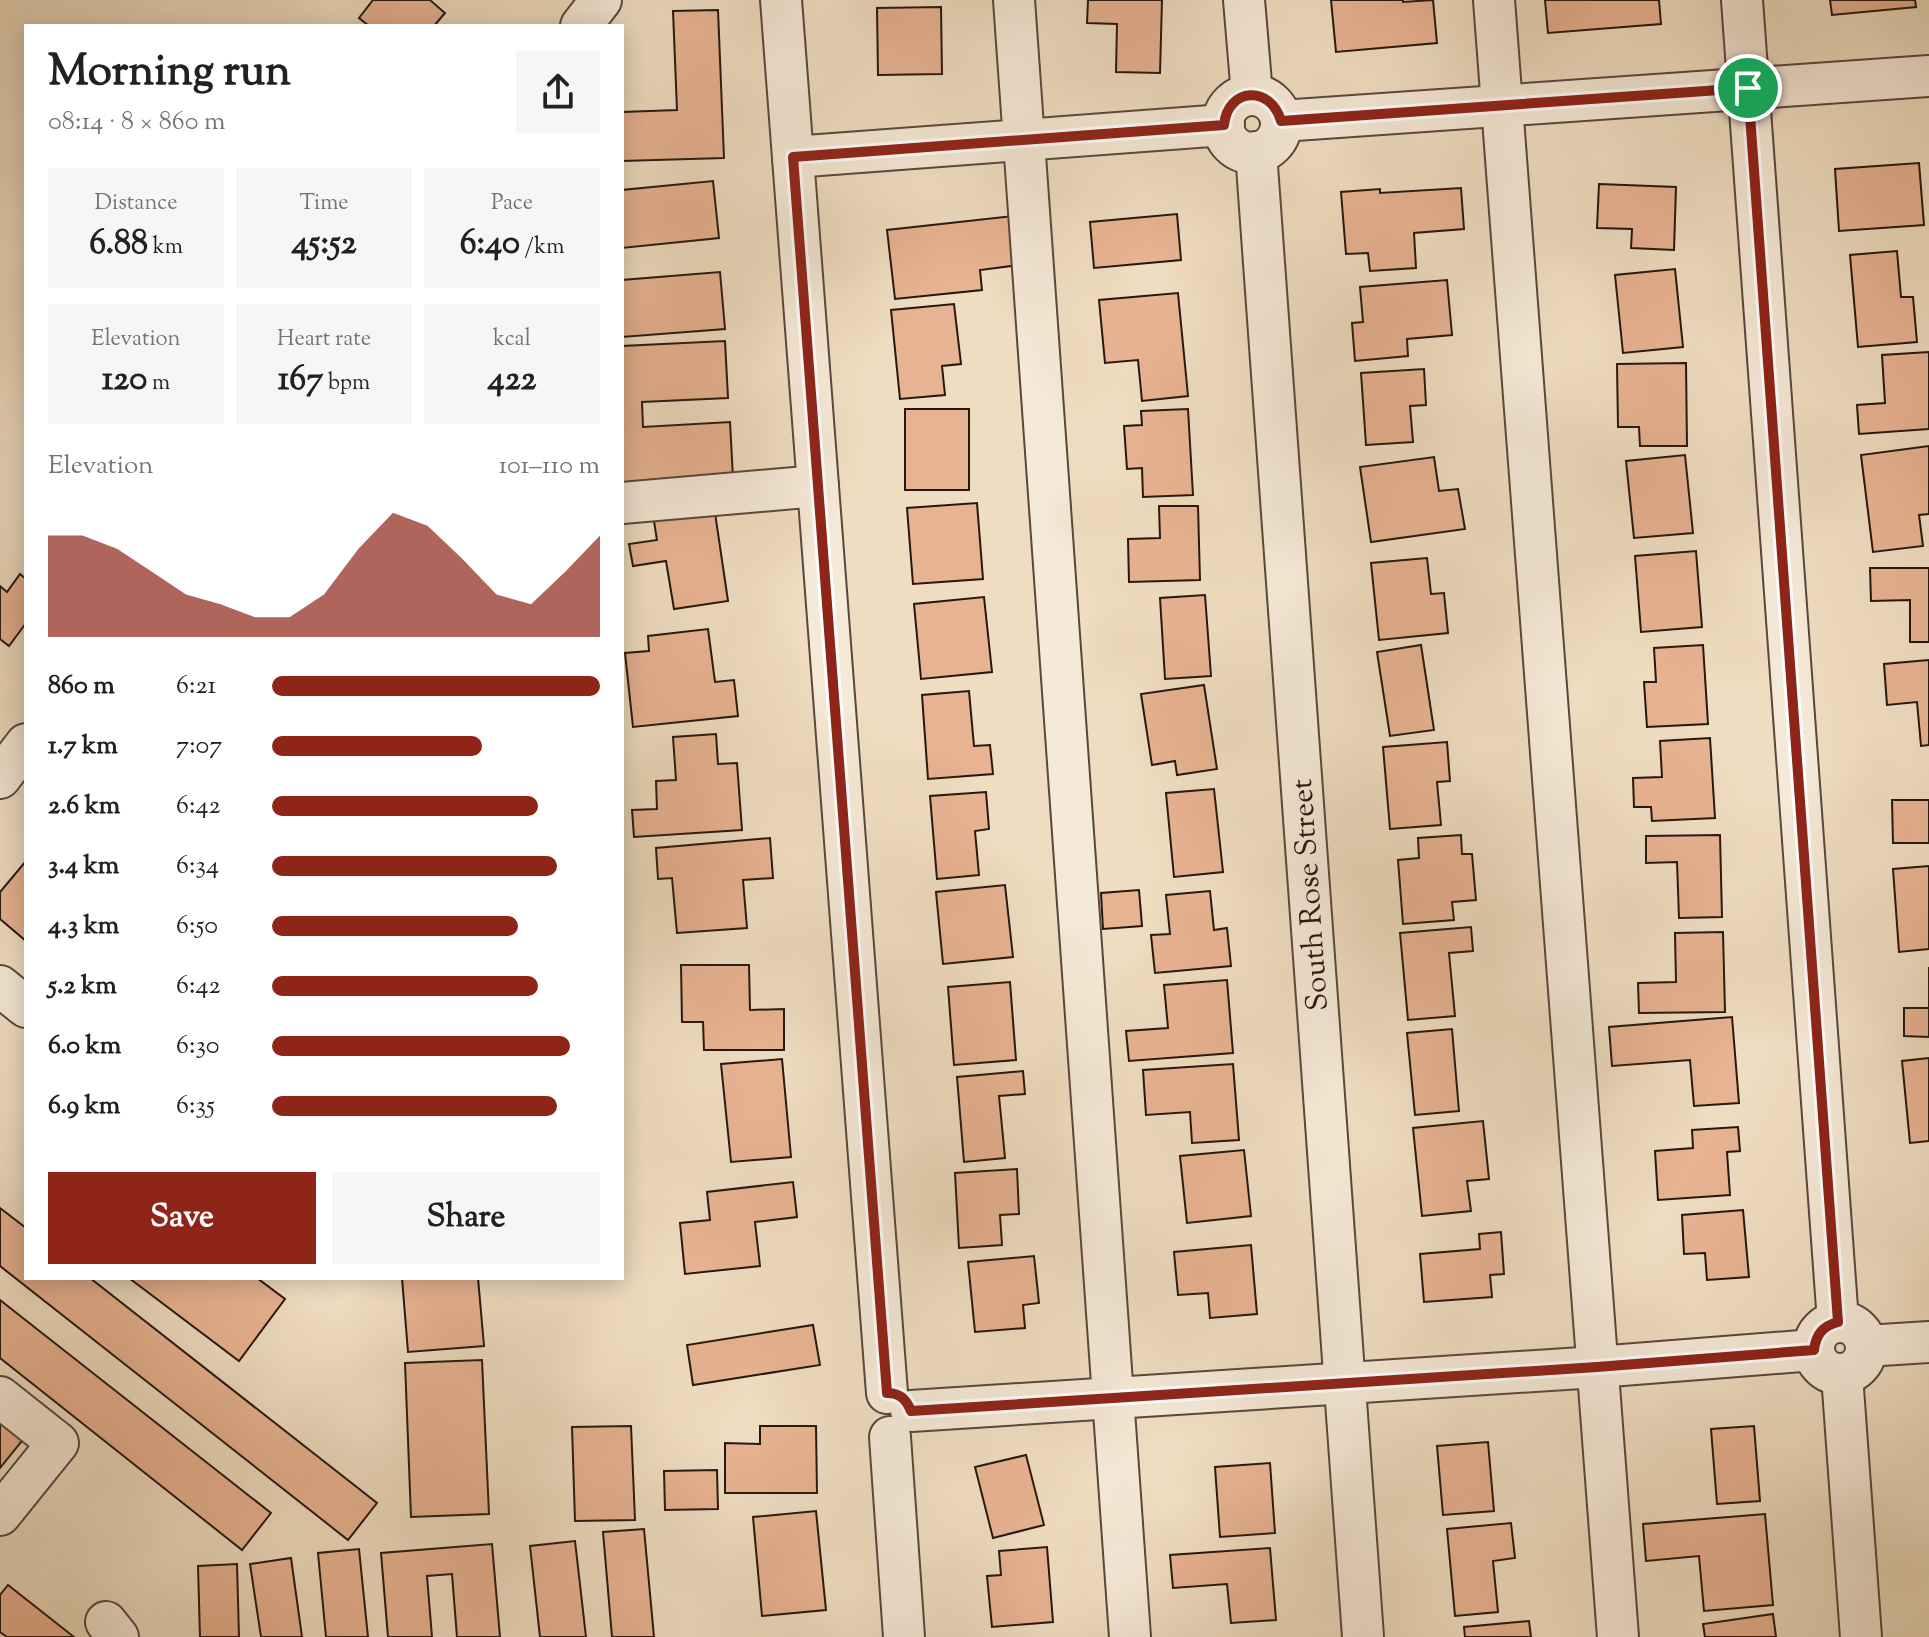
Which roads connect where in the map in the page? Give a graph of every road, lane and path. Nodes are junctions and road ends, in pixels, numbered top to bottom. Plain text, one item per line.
1 (781, 0) edge
2 (1014, 0) edge
3 (1244, 0) edge
4 (1494, 0) edge
5 (1742, 0) edge
6 (1929, 76) edge
7 (1748, 88) junction
8 (1252, 95) junction
9 (1502, 105) junction
10 (1281, 121) junction
11 (1224, 125) junction
12 (1024, 139) junction
13 (1256, 152) junction
14 (793, 157) junction
15 (818, 486) junction
16 (624, 503) edge
17 (24, 747) edge
18 (0, 778) edge
19 (0, 986) edge
20 (24, 1005) edge
21 (1929, 1342) edge
22 (1840, 1348) junction
23 (1597, 1367) junction
24 (1344, 1382) junction
25 (0, 1397) edge
26 (1113, 1398) junction
27 (896, 1413) junction
28 (0, 1515) edge
29 (904, 1637) edge
30 (1130, 1637) edge
31 (1363, 1637) edge
32 (1618, 1637) edge
33 (1861, 1637) edge

1 - 14 street
2 - 12 street
3 - 8 street
4 - 9 street
5 - 7 street
6 - 7 street
7 - 9 street
7 - 22 street
8 - 10 street
8 - 11 street
9 - 10 street
9 - 23 street
10 - 13 street
11 - 12 street
11 - 13 street
12 - 14 street
12 - 26 street
13 - 24 street, South Rose Street
14 - 15 street
15 - 16 street
15 - 27 street
17 - 18 street
19 - 20 street
21 - 22 street
22 - 23 street
22 - 33 street
23 - 24 street
23 - 32 street
24 - 26 street
24 - 31 street, South Rose Street
25 - 28 street
26 - 27 street
26 - 30 street
27 - 29 street

